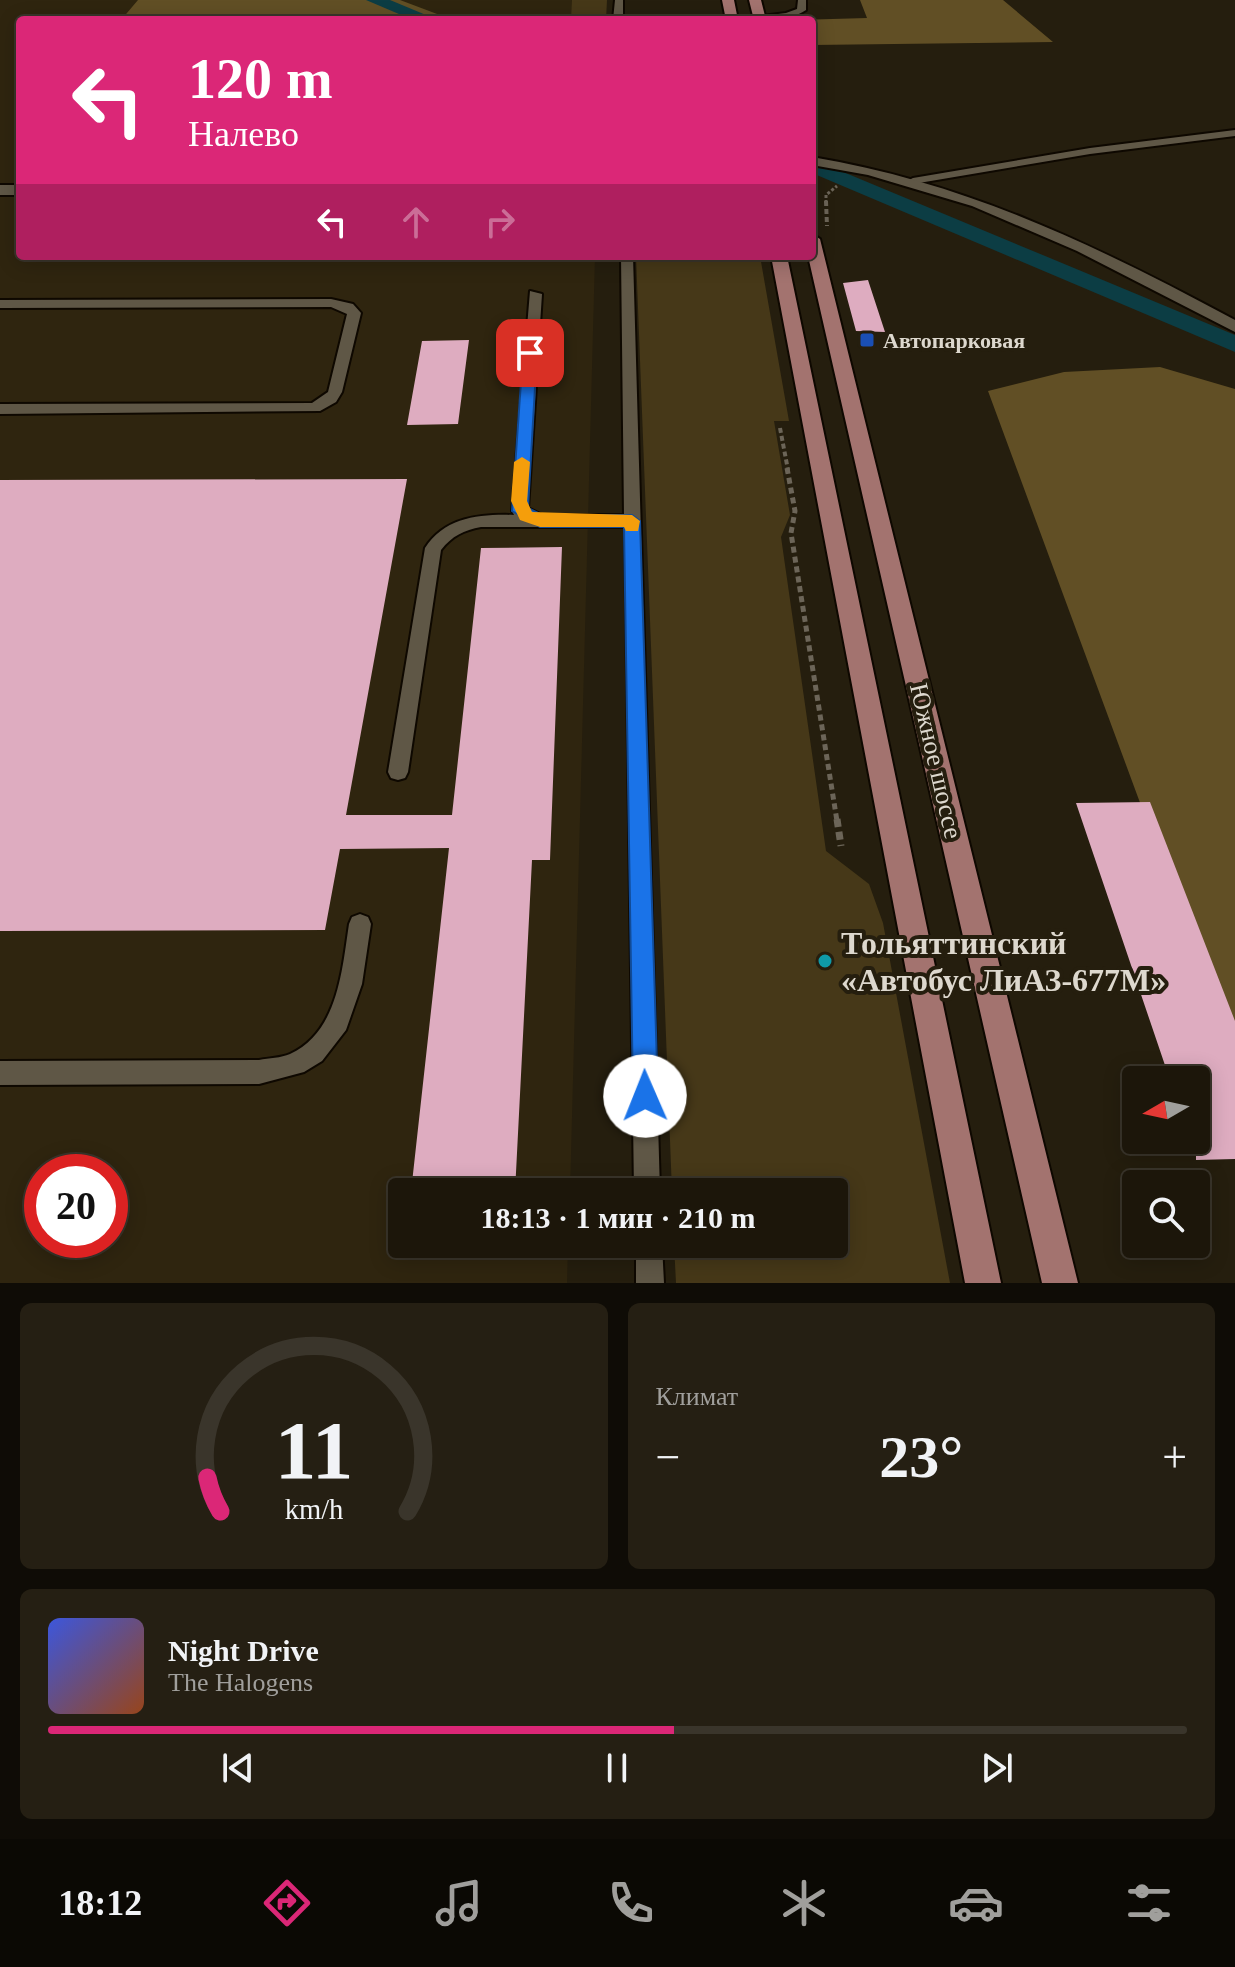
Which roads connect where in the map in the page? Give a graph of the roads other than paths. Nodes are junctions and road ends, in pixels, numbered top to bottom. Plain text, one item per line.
1 (802, 0) edge
2 (778, 16) edge
3 (1235, 133) edge
4 (816, 162) edge
5 (913, 181) junction
6 (820, 235) edge
7 (627, 260) edge
8 (780, 260) edge
9 (535, 294) dead end
10 (0, 305) edge
11 (1235, 327) edge
12 (0, 409) edge
13 (540, 521) junction
14 (632, 521) junction
15 (398, 772) dead end
16 (360, 924) dead end
17 (0, 1073) edge
18 (647, 1178) edge
19 (649, 1258) edge
20 (650, 1283) edge
21 (983, 1283) edge
22 (1060, 1283) edge

1 - 2 lane
3 - 5 lane
4 - 5 street
5 - 11 street
6 - 22 main road, Южное шоссе
7 - 14 lane
8 - 21 main road, Южное шоссе
9 - 13 lane
10 - 12 lane
13 - 14 lane
13 - 15 lane
14 - 18 lane
16 - 17 lane
19 - 20 lane

